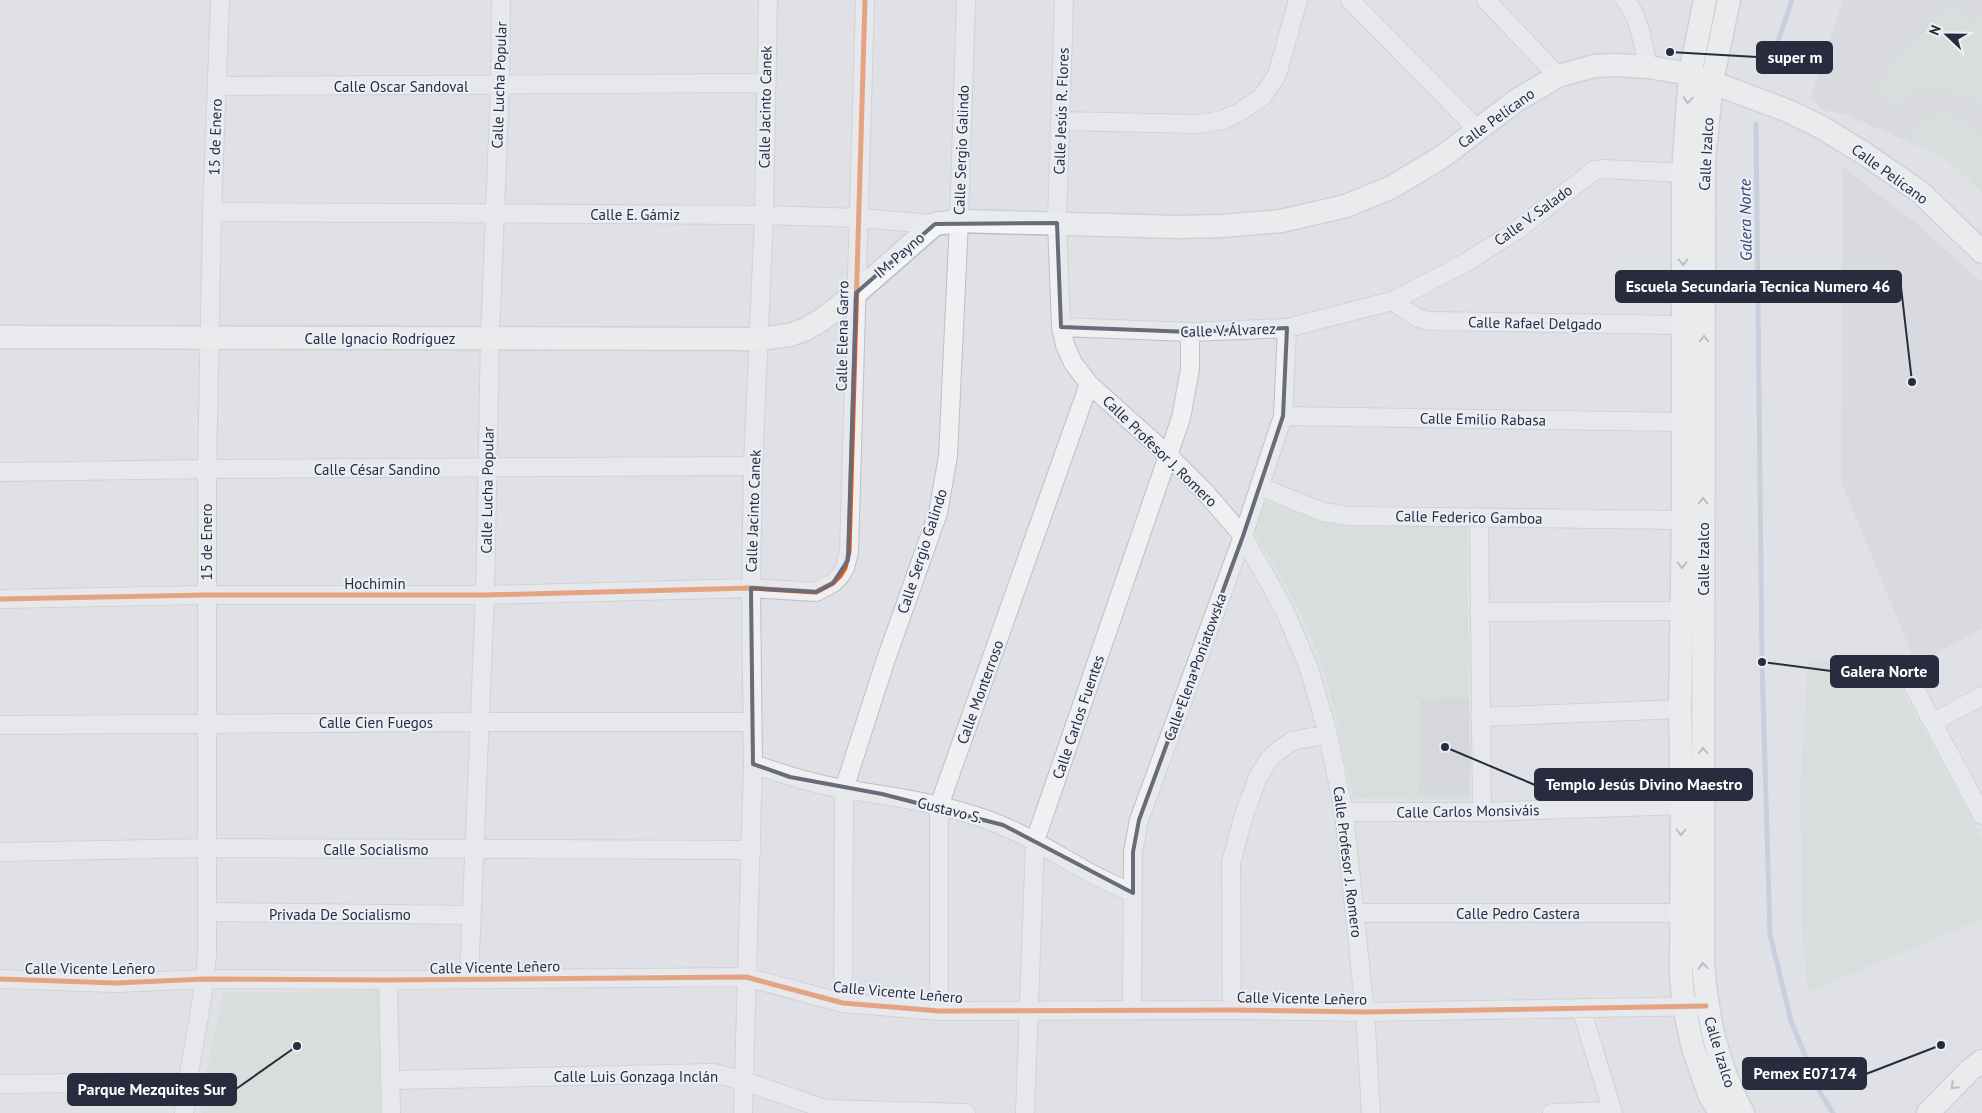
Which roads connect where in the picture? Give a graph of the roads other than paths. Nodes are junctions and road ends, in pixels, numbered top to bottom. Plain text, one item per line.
1 (220, 0) edge
2 (501, 0) edge
3 (768, 0) edge
4 (865, 0) edge
5 (966, 0) edge
6 (1064, 0) edge
7 (1298, 0) edge
8 (1350, 0) edge
9 (1486, 0) edge
10 (1625, 0) edge
11 (1705, 0) edge
12 (1729, 0) edge
13 (1648, 66) junction
14 (1690, 74) junction
15 (1558, 76) junction
16 (1712, 81) junction
17 (765, 84) junction
18 (217, 86) junction
19 (500, 86) junction
20 (1060, 122) junction
21 (1478, 130) junction
22 (1683, 173) junction
23 (212, 212) junction
24 (494, 213) junction
25 (764, 215) junction
26 (858, 218) junction
27 (959, 221) junction
28 (1057, 223) junction
29 (935, 224) junction
30 (1982, 252) edge
31 (856, 293) junction
32 (1392, 301) junction
33 (1683, 324) junction
34 (1061, 327) junction
35 (1287, 328) junction
36 (1190, 332) junction
37 (490, 337) junction
38 (0, 338) edge
39 (208, 338) junction
40 (759, 339) junction
41 (1090, 384) junction
42 (1283, 416) junction
43 (1682, 422) junction
44 (1168, 455) junction
45 (753, 466) junction
46 (488, 468) junction
47 (207, 469) junction
48 (0, 472) edge
49 (1261, 487) junction
50 (1479, 517) junction
51 (1682, 520) junction
52 (1244, 536) junction
53 (751, 588) junction
54 (485, 595) junction
55 (206, 596) junction
56 (0, 599) edge
57 (1682, 611) junction
58 (1479, 612) junction
59 (1909, 678) dead end
60 (1982, 696) edge
61 (1680, 709) junction
62 (1480, 717) junction
63 (480, 722) junction
64 (752, 722) junction
65 (1933, 722) junction
66 (206, 723) junction
67 (0, 725) edge
68 (1328, 734) junction
69 (753, 764) junction
70 (844, 789) junction
71 (939, 806) junction
72 (1682, 806) junction
73 (1344, 812) junction
74 (1482, 812) junction
75 (1982, 815) edge
76 (1035, 841) junction
77 (206, 848) junction
78 (474, 849) junction
79 (752, 850) junction
80 (0, 852) edge
81 (1133, 893) junction
82 (208, 912) junction
83 (1354, 913) junction
84 (1681, 913) junction
85 (472, 915) junction
86 (746, 977) junction
87 (0, 979) edge
88 (205, 979) junction
89 (470, 979) junction
90 (388, 980) junction
91 (843, 1003) junction
92 (1706, 1006) junction
93 (1684, 1007) junction
94 (1581, 1008) junction
95 (1132, 1010) junction
96 (1232, 1010) junction
97 (939, 1011) junction
98 (1028, 1012) junction
99 (1365, 1012) junction
100 (1982, 1061) edge
101 (390, 1080) junction
102 (744, 1081) junction
103 (186, 1082) junction
104 (0, 1084) edge
105 (1613, 1112) edge
106 (184, 1113) edge
107 (391, 1113) edge
108 (744, 1113) edge
109 (966, 1113) edge
110 (1025, 1113) edge
111 (1371, 1113) edge
112 (1552, 1113) edge
113 (1720, 1113) edge
114 (1743, 1113) edge
115 (1928, 1113) edge

1 - 18 street, 15 de Enero
2 - 19 street, Calle Lucha Popular
3 - 17 street, Calle Jacinto Canek
4 - 26 street, Calle Elena Garro
5 - 27 street, Calle Sergio Galindo
6 - 20 street, Calle Jesús R. Flores
7 - 20 street
8 - 21 street
9 - 15 street
10 - 13 street
11 - 14 main road, Calle Izalco
12 - 16 main road, Calle Izalco
13 - 14 main road, Calle Pelícano
13 - 15 main road, Calle Pelícano
14 - 16 main road, Calle Pelícano
14 -> 22 main road, Calle Izalco
15 - 21 main road, Calle Pelícano
16 - 30 main road, Calle Pelícano
92 -> 16 main road, Calle Izalco
17 - 19 street, Calle Oscar Sandoval
17 - 25 street, Calle Jacinto Canek
18 - 19 street, Calle Oscar Sandoval
18 - 23 street, 15 de Enero
19 - 24 street, Calle Lucha Popular
20 - 28 street, Calle Jesús R. Flores
21 - 28 main road, Calle Pelícano
22 - 32 street, Calle V. Salado
22 -> 33 main road, Calle Izalco
23 - 24 street, Calle E. Gámiz
23 - 39 street, 15 de Enero
24 - 25 street, Calle E. Gámiz
24 - 37 street, Calle Lucha Popular
25 - 26 street, Calle E. Gámiz
25 - 40 street, Calle Jacinto Canek
26 - 29 street, Calle E. Gámiz
26 - 31 street, Calle Elena Garro
27 - 28 main road, Calle E. Gámiz
27 - 29 main road, Calle E. Gámiz
27 - 70 street, Calle Sergio Galindo
28 - 34 street, Calle Profesor J. Romero
29 - 31 main road, IM. Payno
31 - 40 main road, IM. Payno
31 - 53 street, Calle Elena Garro
32 - 33 street, Calle Rafael Delgado
32 - 35 street, Calle V. Álvarez
33 - 43 main road, Calle Izalco
34 - 36 street, Calle V. Álvarez
34 - 41 street, Calle Profesor J. Romero
35 - 36 street, Calle V. Álvarez
35 - 42 street, Calle Elena Poniatowska
36 - 44 street, Calle Carlos Fuentes
37 - 39 main road, Calle Ignacio Rodríguez
37 - 40 main road, Calle Ignacio Rodríguez
37 - 46 street, Calle Lucha Popular
38 - 39 main road, Calle Ignacio Rodríguez
39 - 47 street, 15 de Enero
40 - 45 street, Calle Jacinto Canek
41 - 44 street, Calle Profesor J. Romero
41 - 71 street, Calle Monterroso
42 - 43 street, Calle Emilio Rabasa
42 - 49 street, Calle Elena Poniatowska
43 - 51 main road, Calle Izalco
44 - 52 street, Calle Profesor J. Romero
44 - 76 street, Calle Carlos Fuentes
45 - 46 street, Calle César Sandino
45 - 53 street, Calle Jacinto Canek
46 - 47 street, Calle César Sandino
46 - 54 street, Calle Lucha Popular
47 - 48 street, Calle César Sandino
47 - 55 street, 15 de Enero
49 - 50 street, Calle Federico Gamboa
49 - 52 street, Calle Elena Poniatowska
50 - 51 street, Calle Federico Gamboa
50 - 58 street
51 -> 57 main road, Calle Izalco
52 - 68 street, Calle Profesor J. Romero
52 - 81 street, Calle Elena Poniatowska
53 - 54 street, Hochimin
53 - 64 street, Calle Jacinto Canek
54 - 55 street, Hochimin
54 - 63 street, Calle Lucha Popular
55 - 56 street, Hochimin
55 - 66 street, 15 de Enero
57 - 58 street
57 - 61 main road, Calle Izalco
58 - 62 street
59 - 65 street
60 - 65 street
61 - 62 street
61 - 72 main road, Calle Izalco
62 - 74 street
63 - 64 street, Calle Cien Fuegos
63 - 66 street, Calle Cien Fuegos
63 - 78 street, Calle Lucha Popular
64 - 69 street, Calle Jacinto Canek
65 - 75 street
66 - 67 street, Calle Cien Fuegos
66 - 77 street, 15 de Enero
68 - 73 street, Calle Profesor J. Romero
68 - 96 street
69 - 70 street, Gustavo S.
69 - 79 street, Calle Jacinto Canek
70 - 71 street, Gustavo S.
70 - 91 street, Calle Sergio Galindo
71 - 76 street, Gustavo S.
71 - 97 street, Calle Monterroso
72 - 74 street, Calle Carlos Monsiváis
72 -> 84 main road, Calle Izalco
73 - 74 street, Calle Carlos Monsiváis
73 - 83 street, Calle Profesor J. Romero
76 - 81 street, Gustavo S.
76 - 98 street, Calle Carlos Fuentes
77 - 78 street, Calle Socialismo
77 - 80 street, Calle Socialismo
77 - 82 street, 15 de Enero
78 - 79 street, Calle Socialismo
78 - 85 street, Calle Lucha Popular
79 - 86 street, Calle Jacinto Canek
81 - 95 street, Calle Elena Poniatowska
82 - 85 street, Privada De Socialismo
82 - 88 street, 15 de Enero
83 - 84 street, Calle Pedro Castera
83 - 99 street, Calle Profesor J. Romero
84 - 93 main road, Calle Izalco
85 - 89 street, Calle Lucha Popular
86 - 89 street, Calle Vicente Leñero
86 - 91 street, Calle Vicente Leñero
86 - 102 street, Calle Jacinto Canek
87 - 88 street, Calle Vicente Leñero
88 - 90 street, Calle Vicente Leñero
88 - 103 street, 15 de Enero
89 - 90 street, Calle Vicente Leñero
90 - 101 street
91 - 97 street, Calle Vicente Leñero
92 - 93 street, Calle Vicente Leñero
92 - 114 main road, Calle Izalco
93 - 94 street, Calle Vicente Leñero
93 - 113 main road, Calle Izalco
94 - 99 street, Calle Vicente Leñero
94 - 105 street
95 - 96 street, Calle Vicente Leñero
95 - 98 street, Calle Vicente Leñero
96 - 99 street, Calle Vicente Leñero
97 - 98 street, Calle Vicente Leñero
98 - 110 street, Calle Carlos Fuentes
99 - 111 street, Calle Profesor J. Romero
100 -> 115 main road
101 - 102 street, Calle Luis Gonzaga Inclán
101 - 107 street
102 - 108 street, Calle Jacinto Canek
102 - 109 street, Calle Luis Gonzaga Inclán
103 - 104 street
103 - 106 street, 15 de Enero
105 - 112 street

